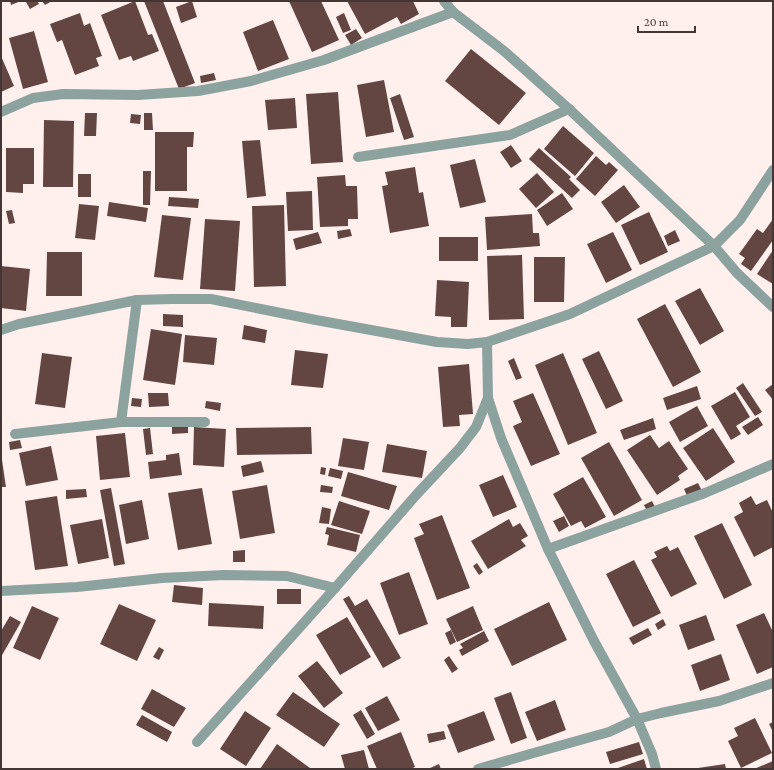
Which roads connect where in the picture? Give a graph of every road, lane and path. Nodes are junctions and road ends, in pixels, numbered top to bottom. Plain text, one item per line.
1 (444, 1) edge
2 (453, 12) junction
3 (569, 109) junction
4 (1, 112) edge
5 (358, 157) dead end
6 (773, 170) edge
7 (714, 246) junction
8 (137, 300) junction
9 (773, 307) edge
10 (1, 330) edge
11 (487, 342) junction
12 (488, 398) junction
13 (121, 422) junction
14 (205, 422) dead end
15 (15, 434) dead end
16 (773, 464) edge
17 (548, 549) junction
18 (335, 588) junction
19 (1, 591) edge
20 (773, 683) edge
21 (637, 719) junction
22 (197, 742) dead end
23 (478, 769) edge
24 (656, 769) edge

1 - 2 street
2 - 3 street
2 - 4 street
3 - 5 street
3 - 7 street
6 - 7 street
7 - 9 street
7 - 11 street
8 - 10 street
8 - 11 street
8 - 13 street
11 - 12 street
12 - 17 street
12 - 18 street
13 - 14 street
13 - 15 street
16 - 17 street
17 - 21 street
18 - 19 street
18 - 22 street
20 - 21 street
21 - 23 street
21 - 24 street

